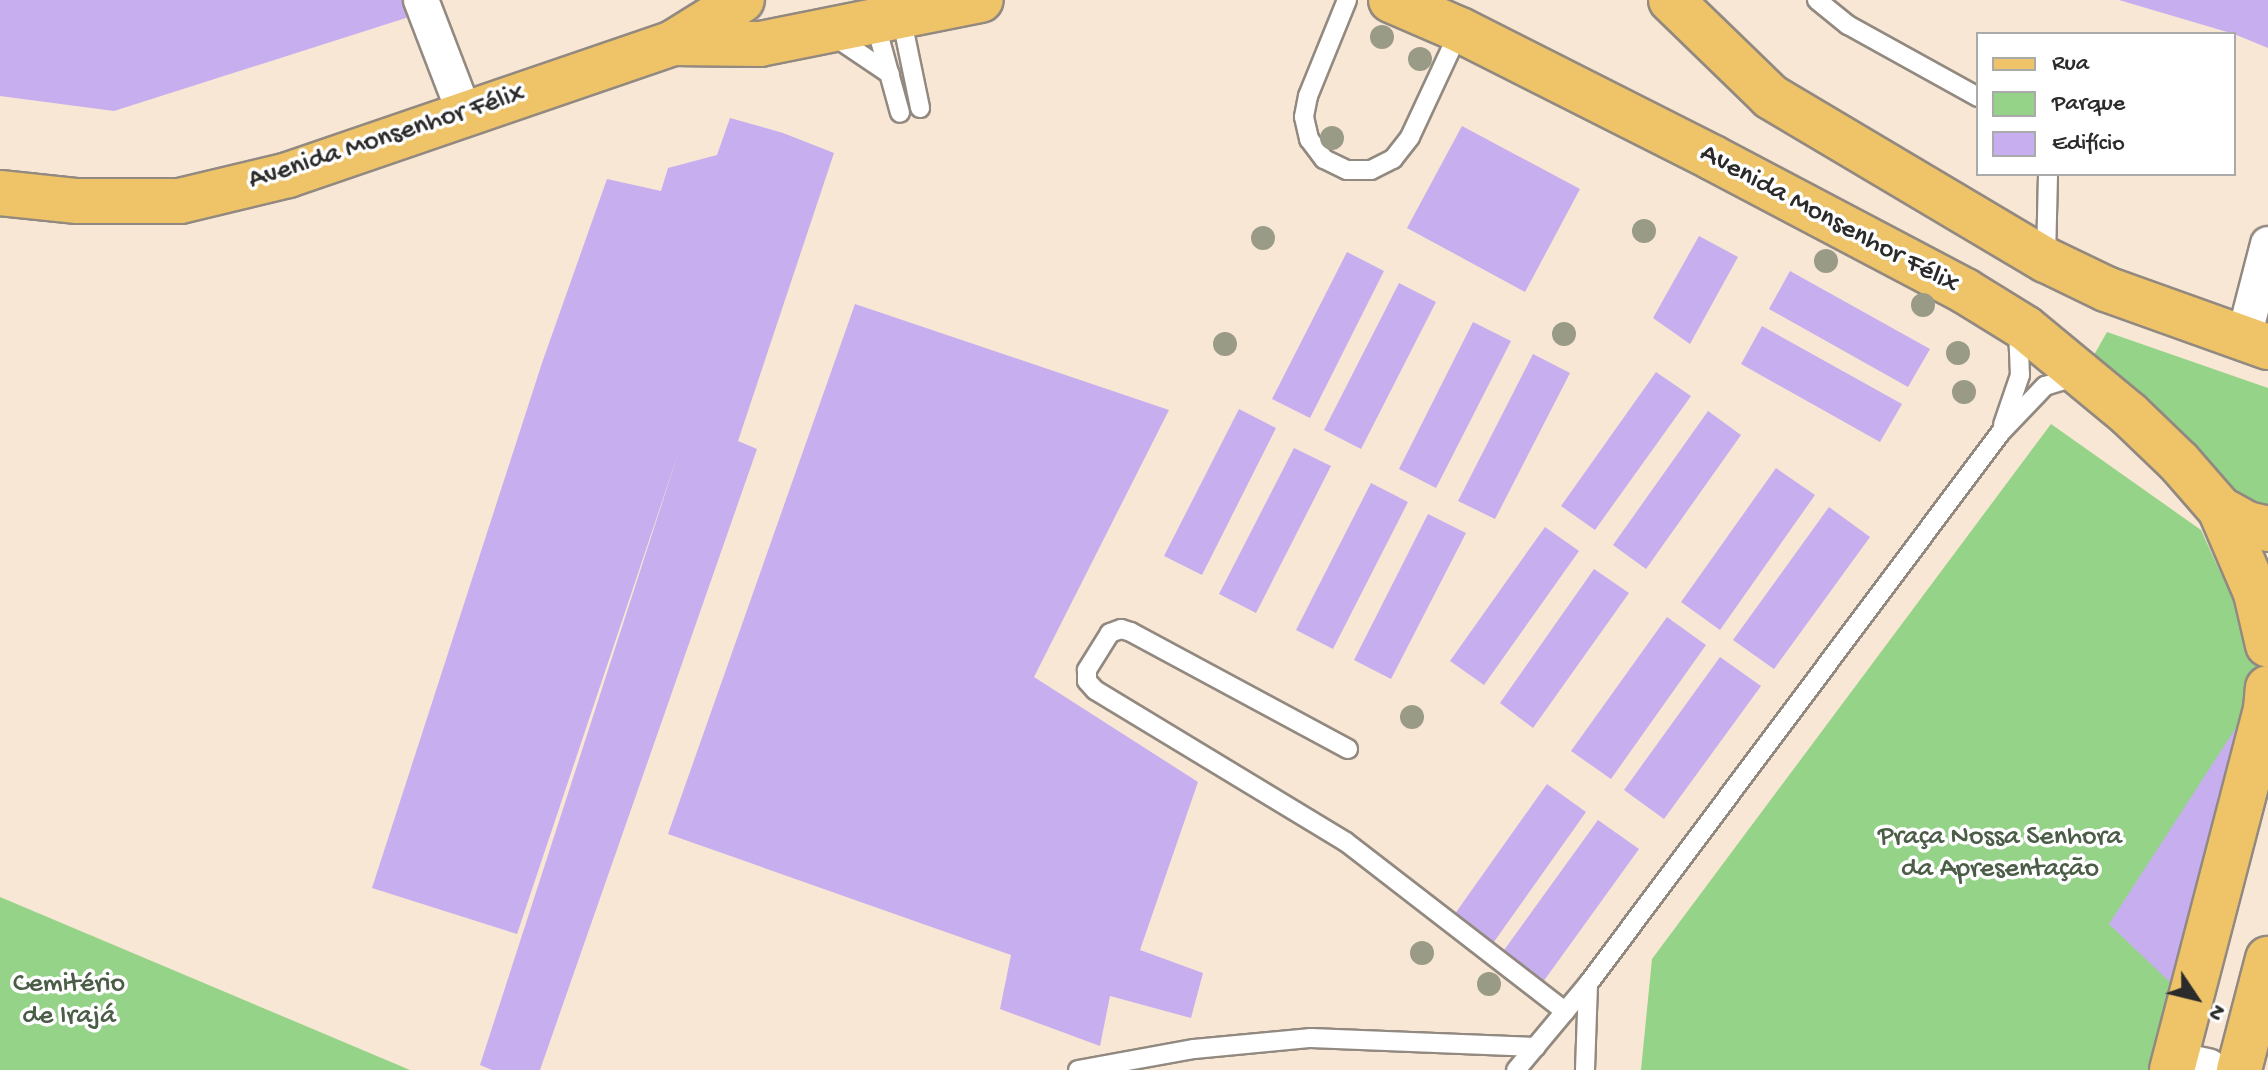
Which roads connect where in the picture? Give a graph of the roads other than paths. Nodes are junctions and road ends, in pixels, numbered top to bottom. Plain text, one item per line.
1 (421, 0) edge
2 (742, 0) edge
3 (981, 0) edge
4 (1347, 0) edge
5 (1391, 0) edge
6 (1671, 0) edge
7 (1817, 0) edge
8 (883, 13) edge
9 (1460, 30) junction
10 (815, 34) junction
11 (673, 43) junction
12 (890, 74) junction
13 (1976, 96) edge
14 (920, 108) dead end
15 (464, 112) junction
16 (900, 113) dead end
17 (2048, 176) edge
18 (0, 193) edge
19 (2268, 244) edge
20 (2046, 260) junction
21 (2018, 325) junction
22 (2256, 342) edge
23 (2083, 374) junction
24 (2001, 432) junction
25 (2220, 509) junction
26 (2268, 529) edge
27 (2268, 645) edge
28 (2268, 688) edge
29 (1348, 749) dead end
30 (2268, 959) edge
31 (1588, 984) junction
32 (1565, 1011) junction
33 (1536, 1047) junction
34 (2184, 1068) edge
35 (1078, 1070) edge
36 (1516, 1070) edge
37 (1585, 1070) edge
38 (2239, 1070) edge

1 - 15 street
2 - 11 main road, Avenida Monsenhor Félix
3 - 8 main road, Avenida Monsenhor Félix
4 - 9 lane
5 - 9 main road, Avenida Monsenhor Félix
6 - 20 main road
7 - 13 lane
8 - 10 main road, Avenida Monsenhor Félix
8 - 12 lane
8 - 14 lane
9 - 21 main road, Avenida Monsenhor Félix
10 - 11 main road, Avenida Monsenhor Félix
10 - 12 lane
11 - 15 main road, Avenida Monsenhor Félix
12 - 16 lane
15 - 18 main road, Avenida Monsenhor Félix
17 - 20 lane
19 - 22 street
20 - 22 main road
21 - 23 main road, Avenida Monsenhor Félix
21 - 24 lane
23 - 24 lane
23 - 25 main road, Avenida Monsenhor Félix
24 - 31 lane
25 - 26 main road
25 - 27 main road
28 - 34 main road
29 - 32 lane
30 - 38 main road
31 - 32 lane
31 - 37 lane
32 - 33 lane
33 - 35 lane
33 - 36 lane

